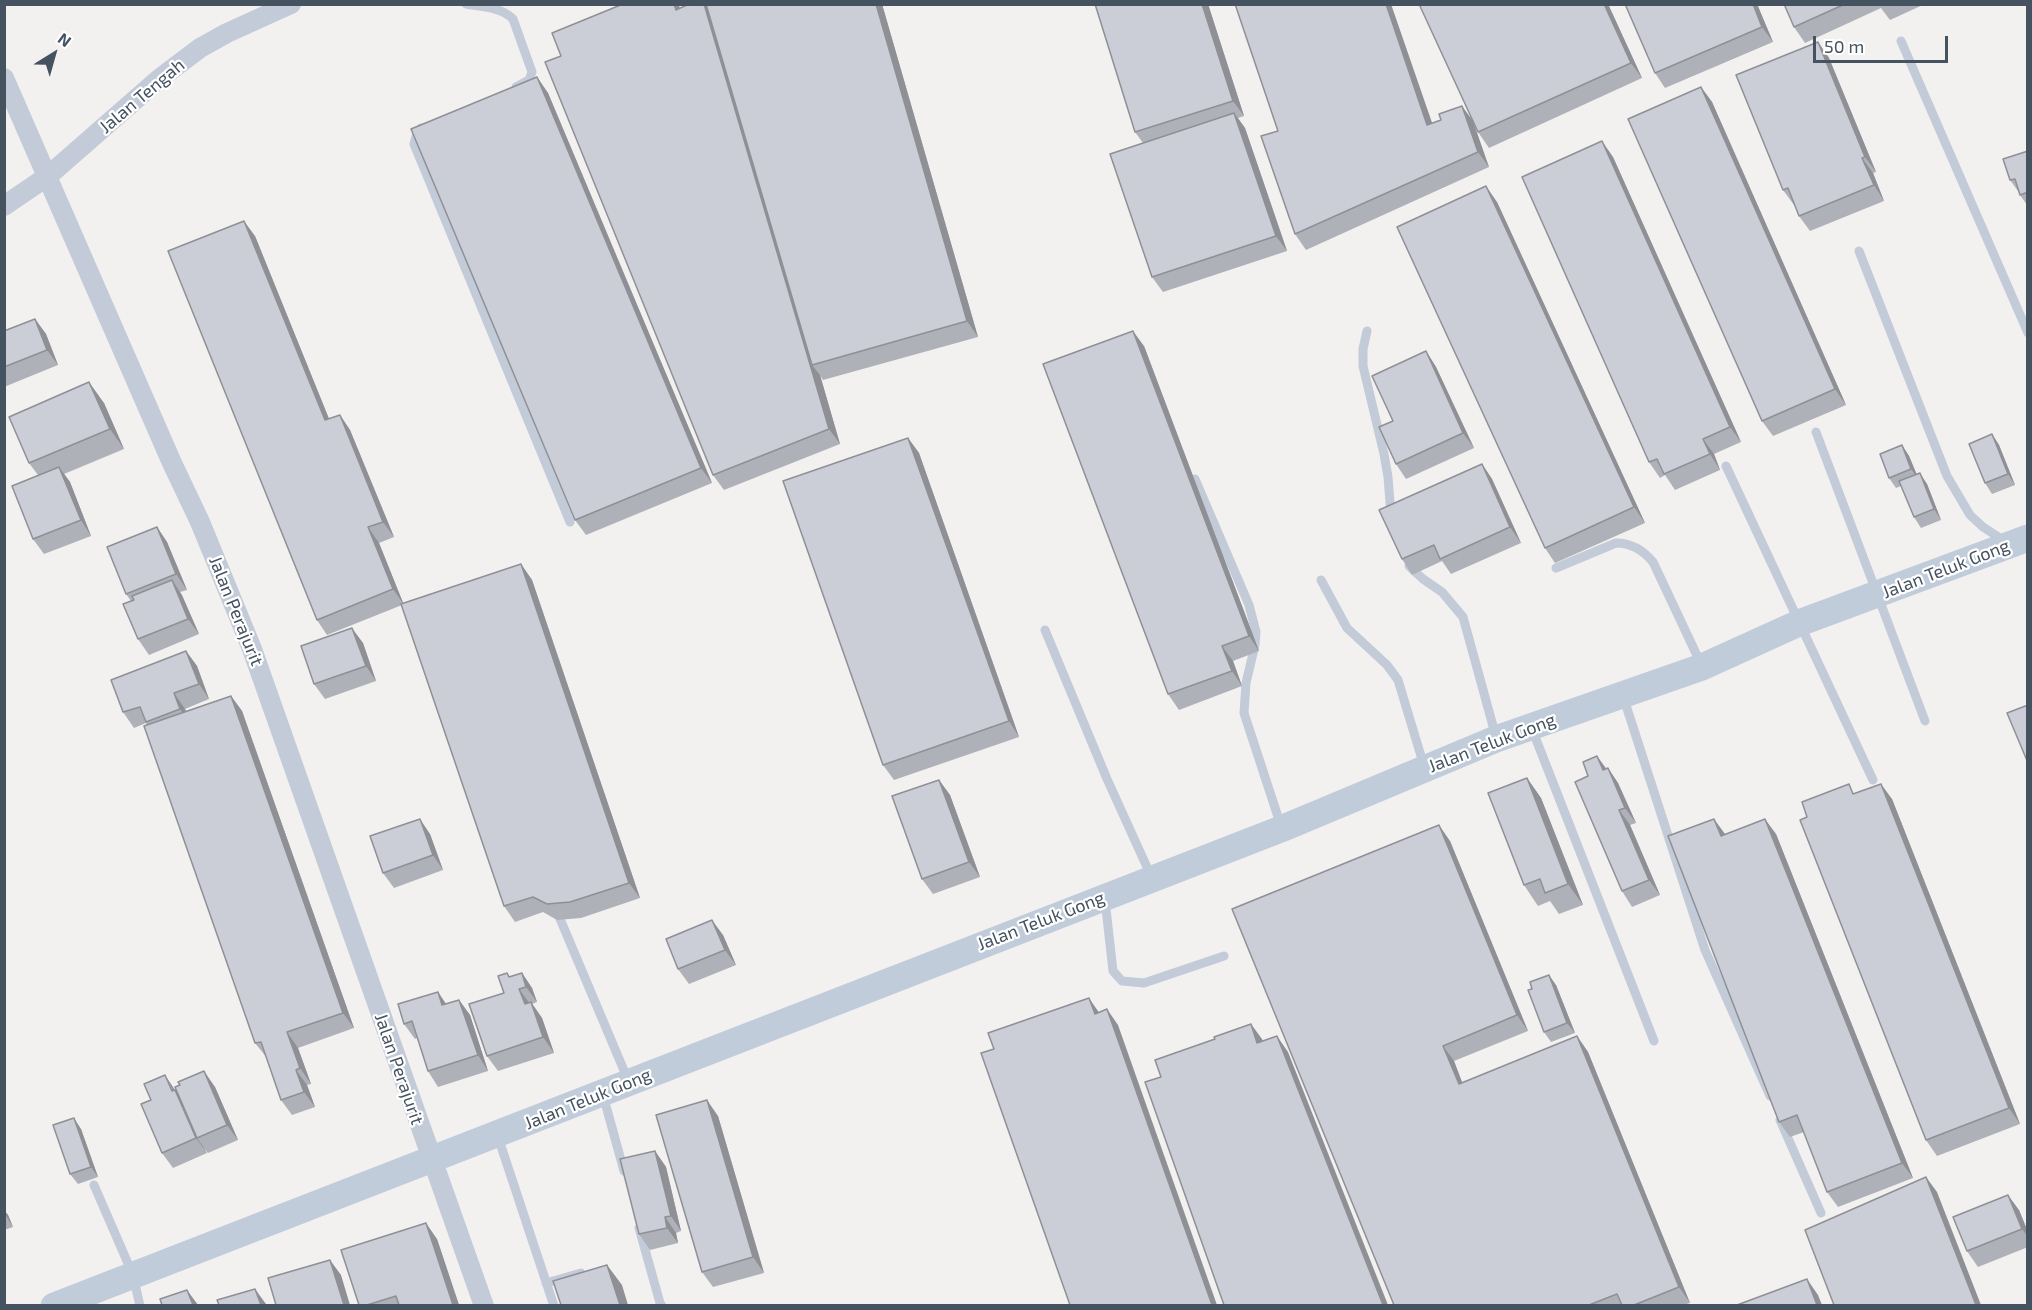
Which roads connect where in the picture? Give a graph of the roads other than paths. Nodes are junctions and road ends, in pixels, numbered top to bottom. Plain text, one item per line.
1 (291, 4) edge
2 (466, 4) edge
3 (1900, 41) dead end
4 (4, 78) edge
5 (511, 89) edge
6 (430, 124) edge
7 (48, 176) junction
8 (4, 206) edge
9 (1860, 251) dead end
10 (1367, 331) dead end
11 (2028, 333) edge
12 (1816, 432) dead end
13 (1726, 466) dead end
14 (1195, 479) dead end
15 (570, 522) edge
16 (1392, 530) edge
17 (2019, 542) edge
18 (1406, 561) edge
19 (1556, 568) dead end
20 (1321, 580) dead end
21 (1878, 595) junction
22 (1799, 623) junction
23 (1045, 630) dead end
24 (1702, 666) junction
25 (1622, 694) junction
26 (1925, 720) dead end
27 (1531, 727) junction
28 (1496, 740) junction
29 (1425, 769) junction
30 (1873, 780) dead end
31 (1281, 829) junction
32 (1152, 878) junction
33 (1105, 897) junction
34 (558, 914) edge
35 (1224, 956) dead end
36 (1654, 1041) dead end
37 (629, 1082) junction
38 (603, 1093) junction
39 (1773, 1103) edge
40 (1778, 1114) edge
41 (497, 1135) junction
42 (431, 1158) junction
43 (627, 1181) edge
44 (94, 1185) dead end
45 (1821, 1213) dead end
46 (636, 1214) edge
47 (592, 1270) edge
48 (133, 1275) junction
49 (546, 1283) junction
50 (54, 1305) edge
51 (140, 1305) edge
52 (484, 1305) edge
53 (554, 1305) edge
54 (662, 1305) edge

1 - 7 street, Jalan Tengah
2 - 5 lane
3 - 11 lane
4 - 7 street, Jalan Perajurit
6 - 15 lane
7 - 8 street, Jalan Tengah
7 - 42 street, Jalan Perajurit
9 - 17 lane
10 - 16 lane
12 - 21 lane
13 - 22 lane
14 - 31 lane
17 - 21 street, Jalan Teluk Gong
18 - 28 lane
19 - 24 lane
20 - 29 lane
21 - 22 street, Jalan Teluk Gong
21 - 26 lane
22 - 24 street, Jalan Teluk Gong
22 - 30 lane
23 - 32 lane
24 - 25 street, Jalan Teluk Gong
25 - 27 street, Jalan Teluk Gong
25 - 39 lane
27 - 28 street, Jalan Teluk Gong
27 - 36 lane
28 - 29 street, Jalan Teluk Gong
29 - 31 street, Jalan Teluk Gong
31 - 32 street, Jalan Teluk Gong
32 - 33 street, Jalan Teluk Gong
33 - 35 lane
33 - 37 street, Jalan Teluk Gong
34 - 37 lane
37 - 38 street, Jalan Teluk Gong
38 - 41 street, Jalan Teluk Gong
38 - 43 lane
40 - 45 lane
41 - 42 street, Jalan Teluk Gong
41 - 49 lane
42 - 48 street, Jalan Teluk Gong
42 - 52 street, Jalan Perajurit
44 - 48 lane
46 - 54 lane
47 - 49 lane
48 - 50 street, Jalan Teluk Gong
48 - 51 lane
49 - 53 lane

